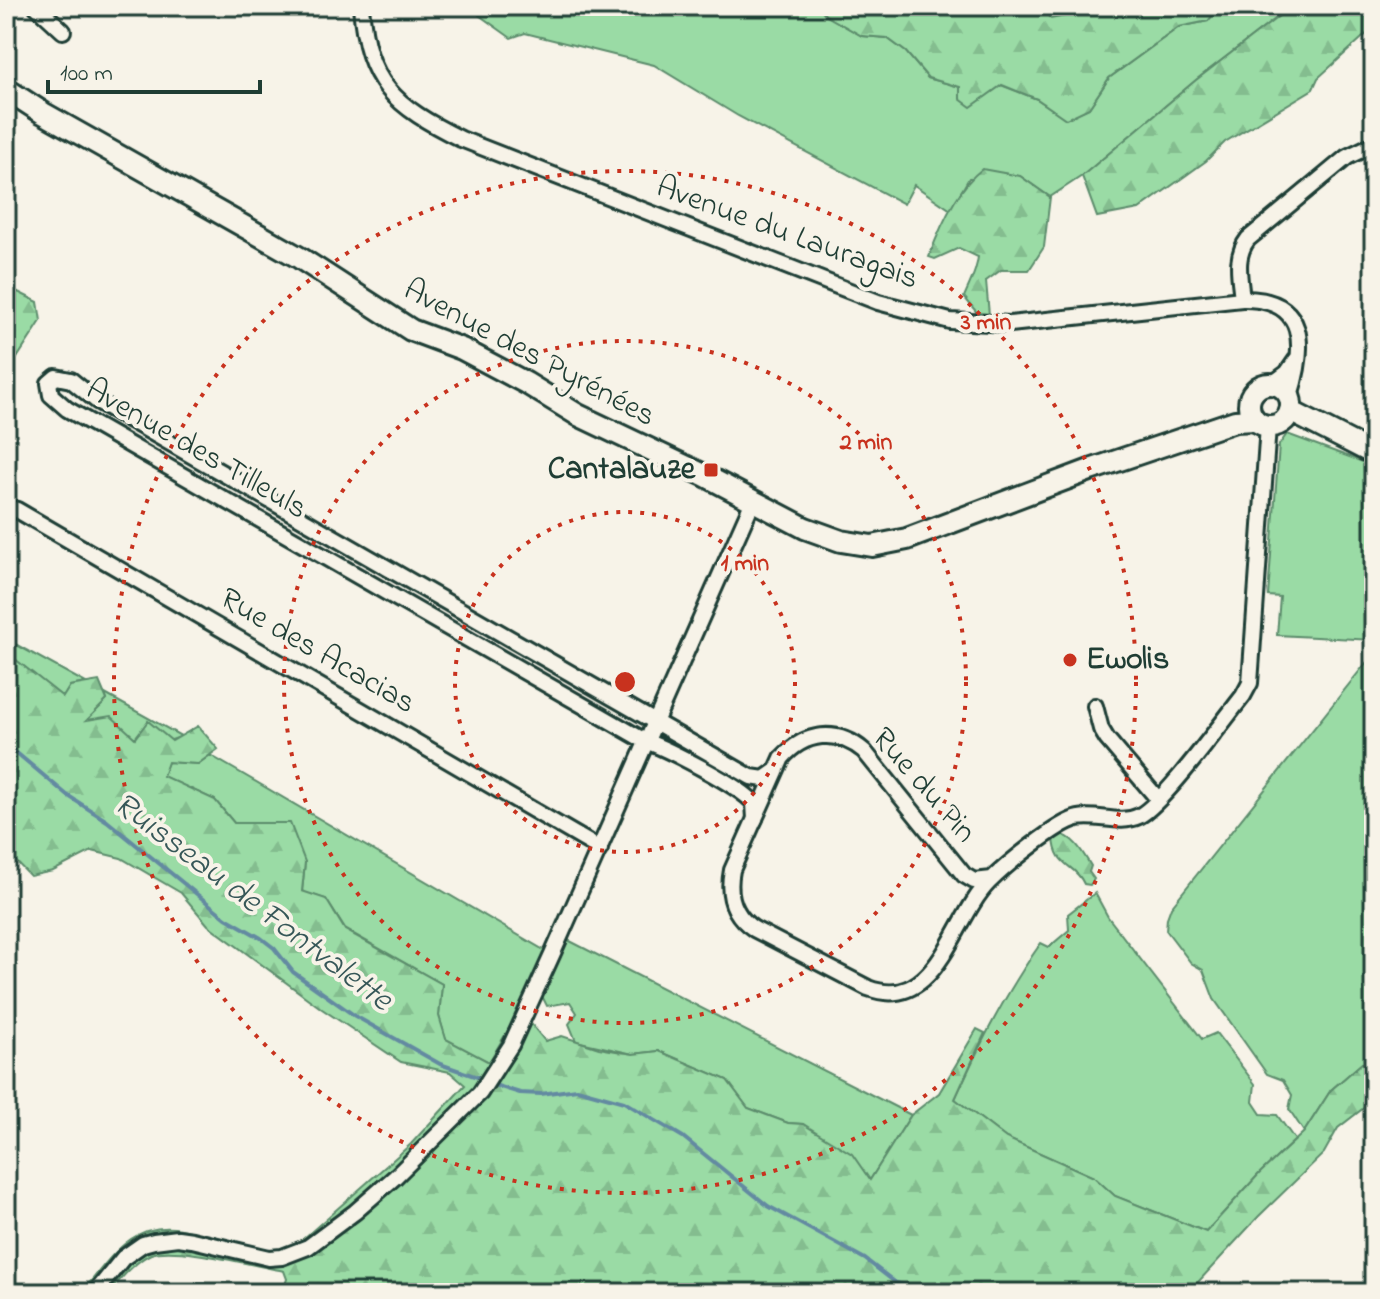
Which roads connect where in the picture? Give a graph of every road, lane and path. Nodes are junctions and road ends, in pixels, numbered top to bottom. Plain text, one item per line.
1 (36, 6) edge
2 (361, 6) edge
3 (63, 31) dead end
4 (6, 89) edge
5 (1374, 144) edge
6 (1242, 299) junction
7 (1300, 349) junction
8 (1272, 384) junction
9 (1290, 404) junction
10 (1251, 419) junction
11 (1374, 453) edge
12 (753, 501) junction
13 (6, 507) edge
14 (1095, 706) dead end
15 (654, 720) junction
16 (645, 741) junction
17 (710, 754) junction
18 (701, 770) junction
19 (774, 772) junction
20 (1158, 799) junction
21 (755, 819) junction
22 (600, 849) junction
23 (964, 875) junction
24 (992, 879) junction
25 (969, 909) junction
26 (95, 1293) edge

1 - 3 street
2 - 6 street, Avenue du Lauragais
4 - 12 street, Avenue des Pyrénées
5 - 6 street
6 - 7 street, Avenue du Lauragais
7 - 8 street
7 - 9 street
8 - 9 street
8 - 10 street
9 - 10 street
9 - 11 street
10 - 12 street, Avenue des Pyrénées
10 - 20 street
12 - 15 street
13 - 22 street, Rue des Acacias
14 - 20 street
15 - 16 street
15 - 16 street, Avenue des Tilleuls
15 - 17 street, Avenue des Tilleuls
16 - 18 street, Avenue des Tilleuls
16 - 22 street
17 - 18 street
17 - 19 street, Avenue des Tilleuls
18 - 21 street, Avenue des Tilleuls
19 - 21 street, Rue du Pin
19 - 23 street, Rue du Pin
20 - 24 street, Rue du Pin
21 - 25 street, Rue du Pin
22 - 26 street
23 - 24 street, Rue du Pin
23 - 25 street, Rue du Pin
24 - 25 street, Rue du Pin

